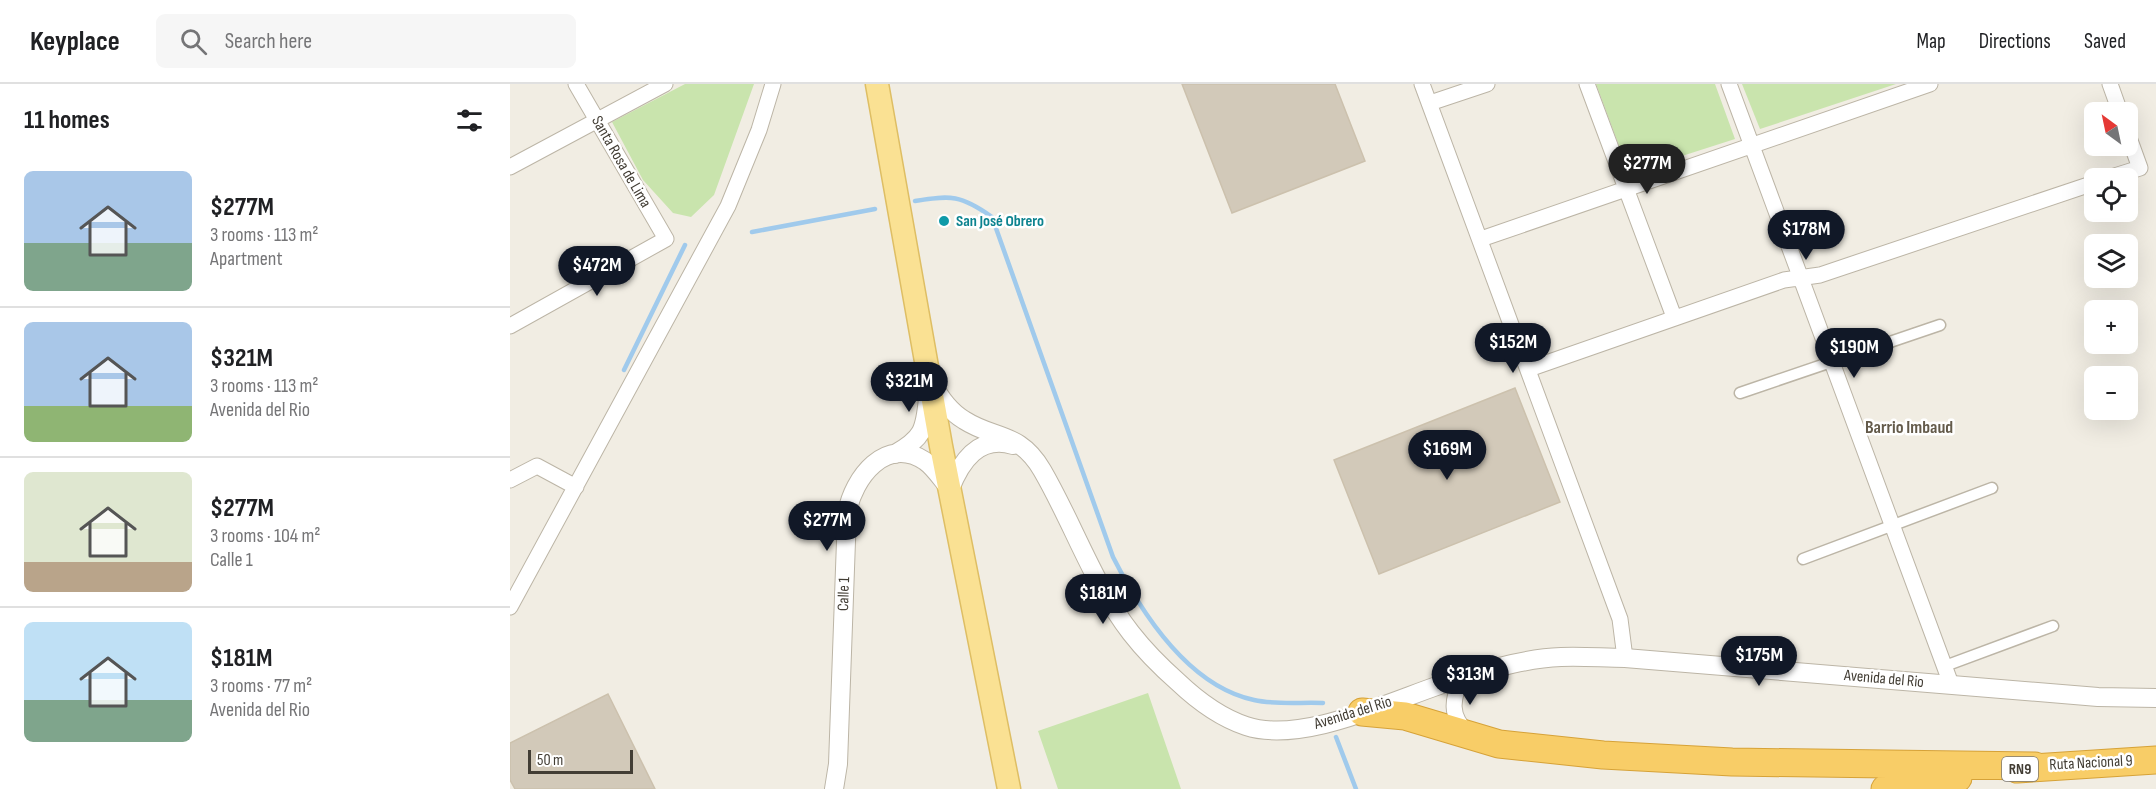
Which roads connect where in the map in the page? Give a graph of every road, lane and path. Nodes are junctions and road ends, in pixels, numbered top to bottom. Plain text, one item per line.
1 (576, 84) edge
2 (665, 84) edge
3 (773, 84) edge
4 (878, 84) edge
5 (1422, 84) edge
6 (1486, 84) edge
7 (1587, 84) edge
8 (1729, 84) edge
9 (1930, 84) edge
10 (2110, 84) edge
11 (2116, 102) edge
12 (1430, 103) junction
13 (596, 120) junction
14 (1752, 147) junction
15 (510, 167) edge
16 (2084, 186) edge
17 (1627, 188) junction
18 (1481, 239) junction
19 (1802, 279) junction
20 (1674, 317) junction
21 (1940, 325) dead end
22 (510, 326) edge
23 (1831, 363) junction
24 (1528, 369) junction
25 (929, 379) junction
26 (1740, 393) dead end
27 (1026, 449) junction
28 (895, 454) junction
29 (510, 480) edge
30 (576, 487) junction
31 (1992, 488) dead end
32 (950, 489) junction
33 (1892, 526) junction
34 (1803, 559) dead end
35 (510, 607) edge
36 (2053, 626) dead end
37 (1625, 658) junction
38 (1945, 666) junction
39 (1462, 677) junction
40 (1951, 684) junction
41 (2156, 698) edge
42 (1362, 712) junction
43 (1473, 737) junction
44 (2156, 760) edge
45 (2035, 766) junction
46 (834, 789) edge
47 (1009, 789) edge
48 (1885, 789) edge

1 - 13 street, Santa Rosa de Lima
2 - 13 street
3 - 30 street
4 - 25 main road
5 - 12 street
6 - 12 street
7 - 17 street
8 - 14 street
9 - 14 street
10 - 11 street
12 - 18 street
13 - 15 street
13 - 22 street, Santa Rosa de Lima
14 - 17 street
14 - 19 street
16 - 19 street
17 - 18 street
17 - 20 street
18 - 24 street
19 - 20 street
19 - 23 street
20 - 24 street
21 - 23 street
23 - 26 street
23 - 33 street
24 - 37 street
25 - 27 street, Avenida del Rio
25 - 28 street, Calle 1
25 - 32 main road
27 - 32 street
27 - 42 street, Avenida del Rio
28 - 32 street
28 - 46 street, Calle 1
29 - 30 street
30 - 35 street
31 - 33 street
32 - 47 main road
33 - 34 street
33 - 38 street
36 - 38 street
37 - 39 street, Avenida del Rio
37 - 40 street, Avenida del Rio
38 - 40 street
39 - 42 street, Avenida del Rio
39 - 43 street
40 - 41 street, Avenida del Rio
42 - 43 highway
43 - 45 highway
44 - 45 highway, Ruta Nacional 9 / RN9
45 - 48 highway, Ruta Nacional 9 / RN9

